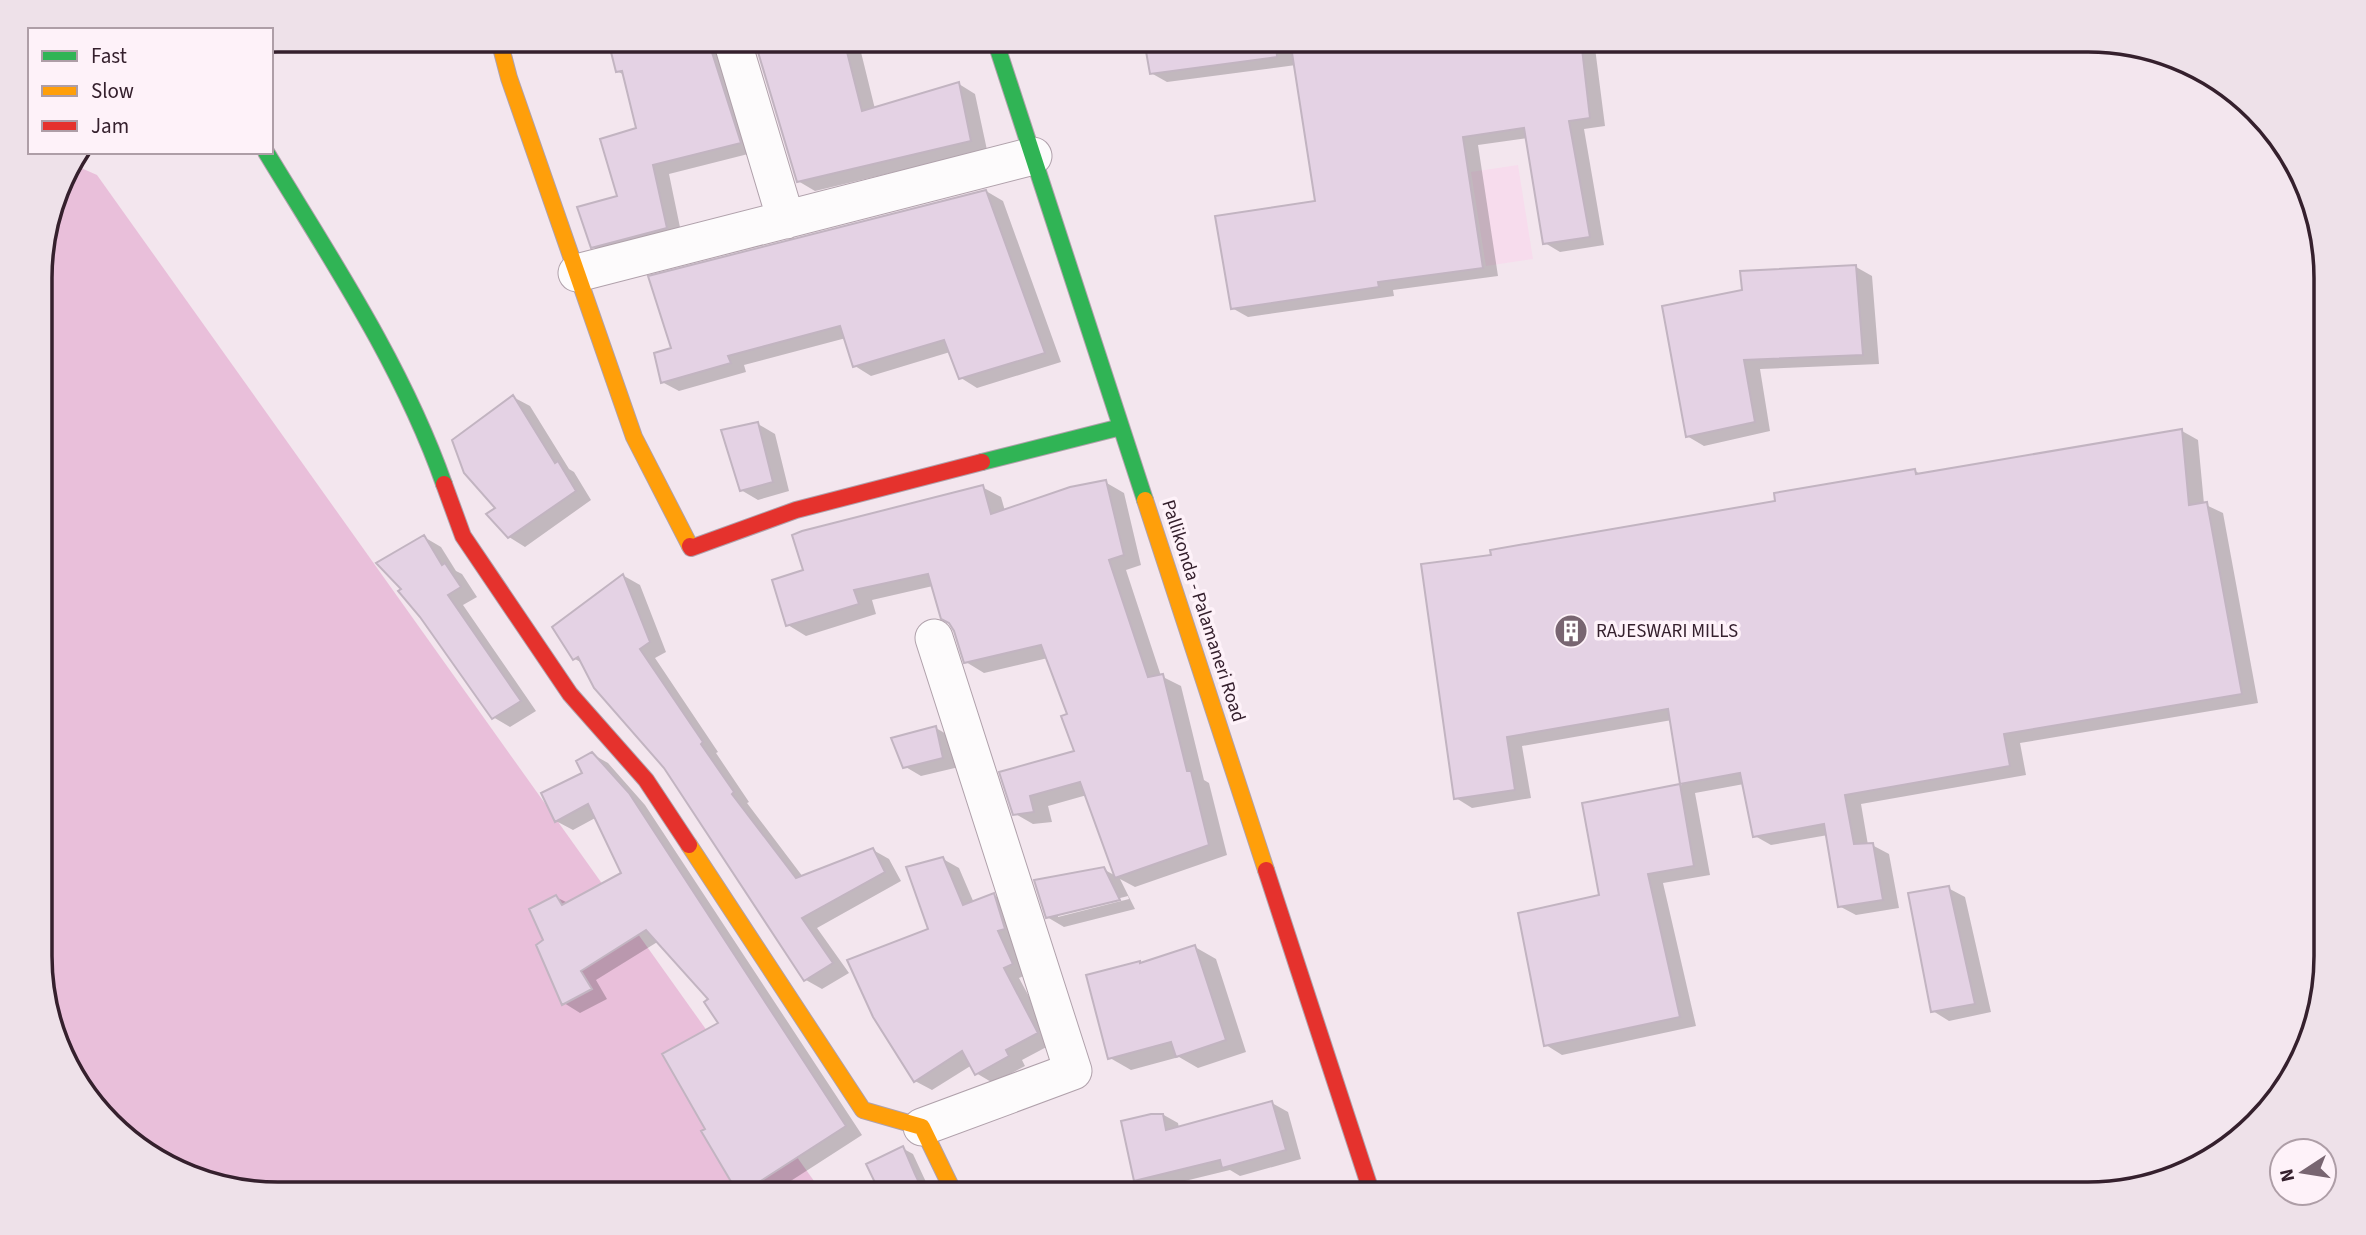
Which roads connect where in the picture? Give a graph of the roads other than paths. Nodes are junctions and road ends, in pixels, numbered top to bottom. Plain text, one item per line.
1 (502, 53) edge
2 (736, 53) edge
3 (999, 53) edge
4 (267, 154) edge
5 (1033, 156) junction
6 (786, 220) junction
7 (577, 273) junction
8 (1121, 427) junction
9 (934, 638) dead end
10 (922, 1127) junction
11 (949, 1182) edge
12 (1368, 1182) edge

1 - 7 street
2 - 6 street
3 - 5 street, Pallikonda - Palamaneri Road
4 - 10 street
5 - 6 street
5 - 8 street, Pallikonda - Palamaneri Road
6 - 7 street
7 - 8 street
8 - 12 street, Pallikonda - Palamaneri Road
9 - 10 street
10 - 11 street

